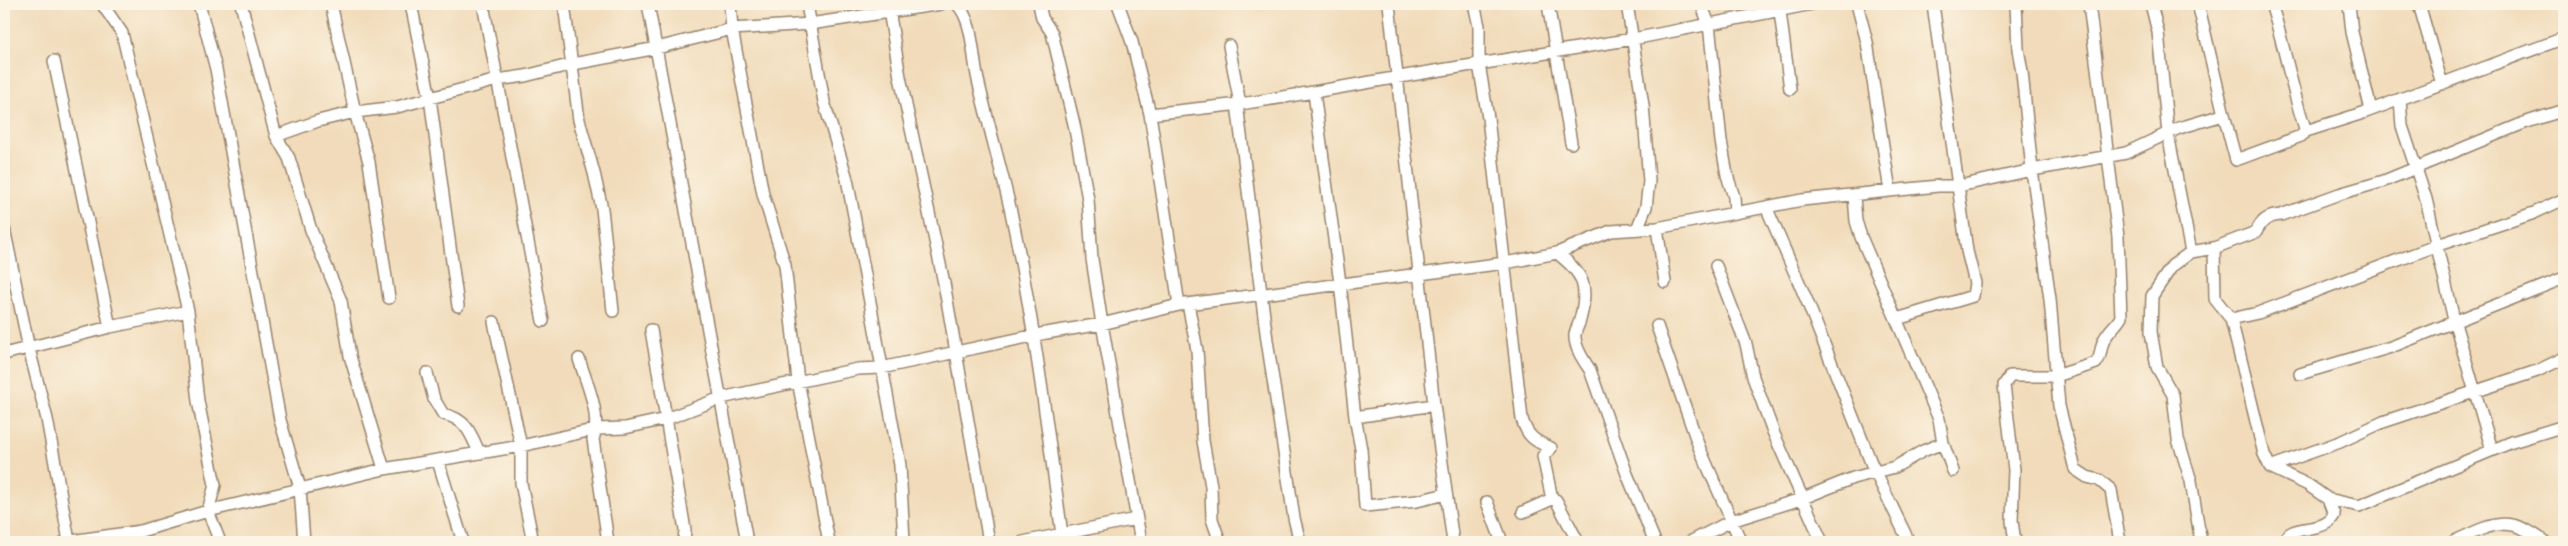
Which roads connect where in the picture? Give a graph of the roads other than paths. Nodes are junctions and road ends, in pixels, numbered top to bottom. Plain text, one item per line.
1 (102, 4) edge
2 (198, 4) edge
3 (241, 4) edge
4 (331, 4) edge
5 (411, 4) edge
6 (483, 4) edge
7 (564, 4) edge
8 (648, 4) edge
9 (730, 4) edge
10 (807, 4) edge
11 (941, 4) edge
12 (957, 4) edge
13 (1039, 4) edge
14 (1118, 4) edge
15 (1389, 4) edge
16 (1474, 4) edge
17 (1548, 4) edge
18 (1627, 4) edge
19 (1701, 4) edge
20 (1812, 4) edge
21 (1857, 4) edge
22 (1933, 4) edge
23 (2016, 4) edge
24 (2089, 4) edge
25 (2152, 4) edge
26 (2198, 4) edge
27 (2271, 4) edge
28 (2349, 4) edge
29 (2419, 4) edge
30 (889, 8) edge
31 (1779, 8) edge
32 (810, 24) junction
33 (1709, 24) junction
34 (732, 29) junction
35 (2564, 38) edge
36 (1633, 39) junction
37 (1230, 46) dead end
38 (657, 48) junction
39 (1556, 51) junction
40 (54, 61) dead end
41 (573, 64) junction
42 (1480, 64) junction
43 (1396, 76) junction
44 (497, 80) junction
45 (2442, 84) junction
46 (1790, 89) dead end
47 (1314, 93) junction
48 (430, 98) junction
49 (2400, 99) junction
50 (1238, 104) junction
51 (2371, 110) junction
52 (2564, 110) edge
53 (355, 112) junction
54 (1150, 114) junction
55 (2223, 115) junction
56 (2306, 131) junction
57 (2168, 134) junction
58 (276, 136) junction
59 (1571, 143) dead end
60 (2107, 157) junction
61 (2415, 169) junction
62 (2032, 170) junction
63 (1959, 186) junction
64 (1890, 191) junction
65 (1854, 196) junction
66 (2564, 199) edge
67 (1767, 209) junction
68 (1735, 213) junction
69 (4, 228) edge
70 (1657, 228) junction
71 (1637, 229) junction
72 (2438, 245) junction
73 (2214, 248) junction
74 (2191, 252) junction
75 (1557, 253) junction
76 (1505, 263) junction
77 (1716, 266) dead end
78 (1419, 273) junction
79 (2564, 278) edge
80 (1665, 282) dead end
81 (1340, 283) junction
82 (1262, 294) junction
83 (389, 298) dead end
84 (1183, 304) junction
85 (458, 306) dead end
86 (613, 310) dead end
87 (188, 311) junction
88 (1897, 319) junction
89 (2231, 319) junction
90 (2454, 320) junction
91 (543, 321) dead end
92 (494, 322) dead end
93 (1102, 324) junction
94 (1657, 326) dead end
95 (110, 327) junction
96 (651, 330) dead end
97 (1034, 336) junction
98 (29, 349) junction
99 (956, 352) junction
100 (4, 354) edge
101 (579, 358) dead end
102 (2564, 358) edge
103 (881, 368) junction
104 (427, 373) dead end
105 (2300, 374) dead end
106 (2056, 376) junction
107 (798, 381) junction
108 (2475, 392) junction
109 (721, 398) junction
110 (1434, 405) junction
111 (1355, 417) junction
112 (666, 420) junction
113 (2564, 426) edge
114 (597, 429) junction
115 (1943, 443) junction
116 (521, 446) junction
117 (2492, 450) junction
118 (479, 452) junction
119 (438, 461) junction
120 (2270, 467) junction
121 (384, 470) junction
122 (1953, 471) dead end
123 (1876, 474) junction
124 (300, 488) junction
125 (1446, 494) junction
126 (1552, 499) junction
127 (1802, 499) junction
128 (2328, 499) junction
129 (1487, 502) dead end
130 (208, 511) junction
131 (1523, 512) dead end
132 (1136, 519) junction
133 (1731, 522) junction
134 (142, 537) edge
135 (1063, 539) edge
136 (67, 542) edge
137 (220, 542) edge
138 (304, 542) edge
139 (463, 542) edge
140 (533, 542) edge
141 (608, 542) edge
142 (684, 542) edge
143 (747, 542) edge
144 (829, 542) edge
145 (904, 542) edge
146 (989, 542) edge
147 (1023, 542) edge
148 (1141, 542) edge
149 (1220, 542) edge
150 (1300, 542) edge
151 (1453, 542) edge
152 (1502, 542) edge
153 (1578, 542) edge
154 (1655, 542) edge
155 (1690, 542) edge
156 (1741, 542) edge
157 (1822, 542) edge
158 (1909, 542) edge
159 (2015, 542) edge
160 (2120, 542) edge
161 (2201, 542) edge
162 (2283, 542) edge
163 (2453, 542) edge
164 (2545, 542) edge

1 - 87 street
2 - 124 street
3 - 58 street
4 - 53 street
5 - 48 street
6 - 44 street
7 - 41 street
8 - 38 street
9 - 34 street
10 - 32 street
11 - 30 street
12 - 97 street
13 - 93 street
14 - 54 street
15 - 43 street
16 - 42 street
17 - 39 street
18 - 36 street
19 - 33 street
20 - 31 street
21 - 64 street
22 - 63 street
23 - 62 street
24 - 60 street
25 - 57 street
26 - 55 street
27 - 56 street
28 - 51 street
29 - 45 street
30 - 32 street
30 - 99 street
31 - 33 street
31 - 46 street
32 - 34 street
32 - 103 street
33 - 36 street
33 - 68 street
34 - 38 street
34 - 107 street
35 - 45 street
36 - 39 street
36 - 71 street
37 - 50 street
38 - 41 street
38 - 109 street
39 - 42 street
39 - 59 street
40 - 95 street
41 - 44 street
41 - 86 street
42 - 43 street
42 - 76 street
43 - 47 street
43 - 78 street
44 - 48 street
44 - 91 street
45 - 49 street
47 - 50 street
47 - 81 street
48 - 53 street
48 - 85 street
49 - 51 street
49 - 61 street
50 - 54 street
50 - 82 street
51 - 56 street
52 - 61 street
53 - 58 street
53 - 83 street
54 - 84 street
55 - 56 street
55 - 57 street
57 - 60 street
57 - 74 street
58 - 121 street
60 - 62 street
60 - 106 street
61 - 72 street
61 - 73 street
62 - 63 street
62 - 106 street
63 - 64 street
63 - 88 street
64 - 65 street
65 - 67 street
65 - 88 street
66 - 72 street
67 - 68 street
67 - 123 street
68 - 70 street
69 - 98 street
70 - 71 street
70 - 80 street
71 - 75 street
72 - 89 street
72 - 90 street
73 - 74 street
73 - 89 street
74 - 161 street
75 - 76 street
75 - 154 street
76 - 78 street
76 - 126 street
77 - 127 street
78 - 81 street
78 - 110 street
79 - 90 street
81 - 82 street
81 - 111 street
82 - 84 street
82 - 150 street
84 - 93 street
84 - 149 street
87 - 95 street
87 - 130 street
88 - 115 street
89 - 120 street
90 - 105 street
90 - 108 street
92 - 116 street
93 - 97 street
93 - 132 street
94 - 133 street
95 - 98 street
96 - 112 street
97 - 99 street
97 - 135 street
98 - 100 street
98 - 136 street
99 - 103 street
99 - 146 street
101 - 114 street
102 - 108 street
103 - 107 street
103 - 145 street
104 - 118 street
106 - 159 street
106 - 160 street
107 - 109 street
107 - 144 street
108 - 117 street
108 - 120 street
109 - 112 street
109 - 143 street
110 - 111 street
110 - 125 street
111 - 125 street
112 - 114 street
112 - 142 street
113 - 117 street
114 - 116 street
114 - 141 street
115 - 122 street
115 - 123 street
116 - 118 street
116 - 140 street
117 - 128 street
118 - 119 street
119 - 121 street
119 - 139 street
120 - 128 street
121 - 124 street
123 - 127 street
123 - 158 street
124 - 130 street
124 - 138 street
125 - 151 street
126 - 131 street
126 - 153 street
127 - 133 street
127 - 157 street
128 - 162 street
129 - 152 street
130 - 134 street
130 - 137 street
132 - 135 street
132 - 148 street
133 - 155 street
133 - 156 street
134 - 136 street
135 - 147 street
163 - 164 street

